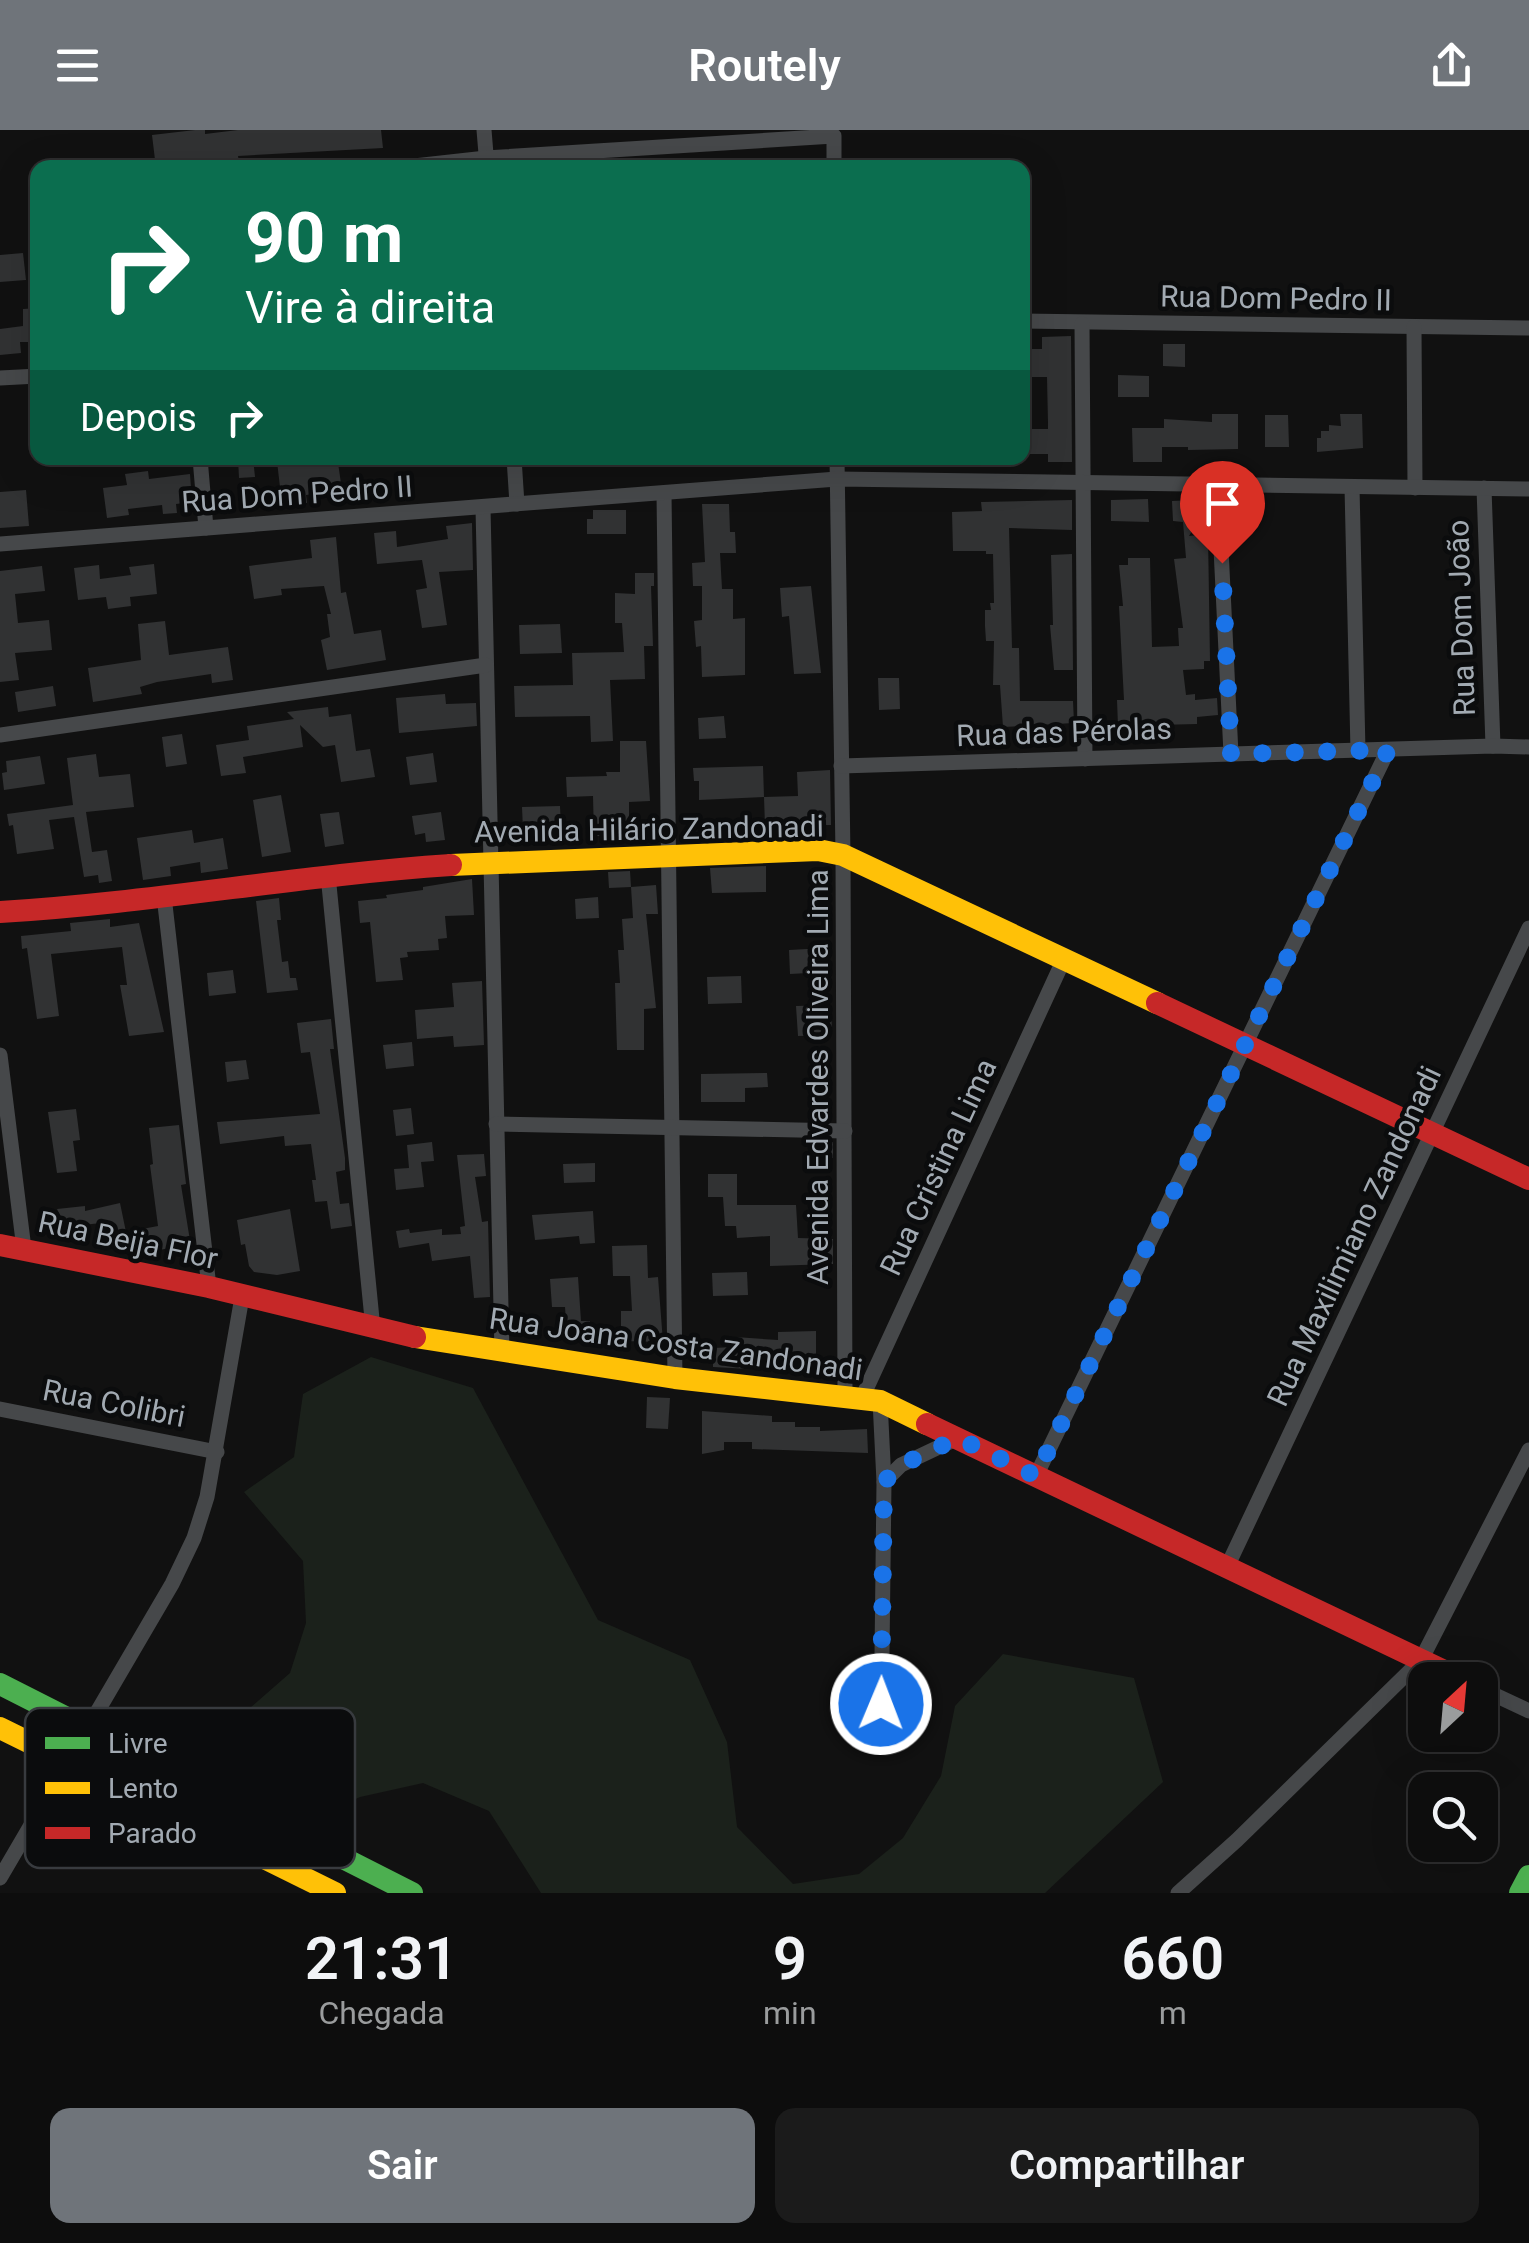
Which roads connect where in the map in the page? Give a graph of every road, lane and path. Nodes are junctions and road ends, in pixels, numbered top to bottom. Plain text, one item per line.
1 (484, 130) edge
2 (487, 160) edge
3 (526, 160) edge
4 (834, 160) edge
5 (1030, 321) edge
6 (1082, 324) junction
7 (1414, 327) junction
8 (1529, 328) edge
9 (30, 376) edge
10 (0, 378) edge
11 (201, 465) edge
12 (515, 465) edge
13 (837, 465) edge
14 (838, 479) junction
15 (1083, 484) junction
16 (1218, 486) junction
17 (1352, 487) junction
18 (1415, 488) junction
19 (1484, 488) junction
20 (1529, 489) edge
21 (664, 493) junction
22 (518, 504) junction
23 (483, 508) junction
24 (206, 528) junction
25 (0, 544) edge
26 (486, 666) junction
27 (0, 735) edge
28 (1493, 746) junction
29 (1529, 747) edge
30 (1388, 750) junction
31 (1358, 751) junction
32 (1231, 754) junction
33 (1085, 759) junction
34 (840, 766) junction
35 (667, 853) junction
36 (844, 855) junction
37 (490, 861) junction
38 (328, 875) junction
39 (164, 896) junction
40 (0, 912) edge
41 (1529, 928) edge
42 (1064, 959) junction
43 (1244, 1044) junction
44 (0, 1055) edge
45 (1, 1074) edge
46 (496, 1124) junction
47 (670, 1128) junction
48 (844, 1130) junction
49 (1433, 1133) junction
50 (1529, 1179) edge
51 (6, 1246) edge
52 (209, 1287) junction
53 (242, 1297) junction
54 (373, 1329) junction
55 (502, 1353) junction
56 (675, 1378) junction
57 (863, 1399) junction
58 (0, 1408) edge
59 (958, 1438) junction
60 (1529, 1450) edge
61 (217, 1452) junction
62 (1036, 1476) junction
63 (1523, 1476) edge
64 (884, 1482) junction
65 (1227, 1567) junction
66 (1421, 1660) junction
67 (1425, 1662) edge
68 (0, 1684) edge
69 (1498, 1697) edge
70 (49, 1708) edge
71 (101, 1708) edge
72 (1529, 1712) edge
73 (0, 1728) edge
74 (25, 1740) edge
75 (881, 1740) dead end
76 (25, 1837) edge
77 (355, 1864) edge
78 (284, 1868) edge
79 (1529, 1876) edge
80 (0, 1878) edge
81 (335, 1893) edge
82 (412, 1893) edge
83 (1178, 1893) edge
84 (1520, 1893) edge

1 - 2 street
3 - 4 street
5 - 6 street, Rua Dom Pedro II
6 - 7 street, Rua Dom Pedro II
6 - 15 street
7 - 8 street, Rua Dom Pedro II
7 - 18 street
9 - 10 street
11 - 24 street
12 - 22 street
13 - 14 street, Avenida Edvardes Oliveira Lima
14 - 15 street, Rua Dom Pedro II
14 - 21 street, Rua Dom Pedro II
14 - 34 street, Avenida Edvardes Oliveira Lima
15 - 16 street, Rua Dom Pedro II
15 - 33 street
16 - 17 street, Rua Dom Pedro II
16 - 32 street
17 - 18 street, Rua Dom Pedro II
17 - 31 street
18 - 19 street, Rua Dom Pedro II
19 - 20 street, Rua Dom Pedro II
19 - 28 street, Rua Dom João
21 - 22 street, Rua Dom Pedro II
21 - 35 street
22 - 23 street, Rua Dom Pedro II
23 - 24 street, Rua Dom Pedro II
23 - 26 street
24 - 25 street, Rua Dom Pedro II
26 - 27 street
26 - 37 street
28 - 29 street, Rua das Pérolas
28 - 30 street, Rua das Pérolas
30 - 31 street, Rua das Pérolas
30 - 43 street
31 - 32 street, Rua das Pérolas
32 - 33 street, Rua das Pérolas
33 - 34 street, Rua das Pérolas
34 - 36 street, Avenida Edvardes Oliveira Lima
35 - 36 street, Avenida Hilário Zandonadi
35 - 37 street, Avenida Hilário Zandonadi
35 - 47 street
36 - 42 street, Avenida Hilário Zandonadi
36 - 48 street, Avenida Edvardes Oliveira Lima
37 - 38 street, Avenida Hilário Zandonadi
37 - 46 street
38 - 39 street, Avenida Hilário Zandonadi
38 - 54 street
39 - 40 street, Avenida Hilário Zandonadi
39 - 52 street
41 - 49 street, Rua Maxilimiano Zandonadi
42 - 43 street, Avenida Hilário Zandonadi
42 - 57 street, Rua Cristina Lima
43 - 49 street, Avenida Hilário Zandonadi
43 - 62 street
44 - 45 street
45 - 51 street
46 - 47 street
46 - 55 street
47 - 48 street
47 - 56 street
48 - 57 street, Avenida Edvardes Oliveira Lima
49 - 50 street, Avenida Hilário Zandonadi
49 - 65 street, Rua Maxilimiano Zandonadi
51 - 52 street, Rua Beija Flor
52 - 53 street, Rua Beija Flor
53 - 54 street, Rua Joana Costa Zandonadi
53 - 61 street
54 - 55 street, Rua Joana Costa Zandonadi
55 - 56 street, Rua Joana Costa Zandonadi
56 - 57 street, Rua Joana Costa Zandonadi
57 - 59 street, Rua Joana Costa Zandonadi
57 - 64 street, Avenida Edvardes Oliveira Lima
58 - 61 street, Rua Colibri
59 - 62 street, Rua Joana Costa Zandonadi
59 - 64 street
60 - 63 street
61 - 71 street
62 - 65 street, Rua Joana Costa Zandonadi
63 - 66 street
64 - 75 street, Avenida Edvardes Oliveira Lima
65 - 66 street, Rua Joana Costa Zandonadi
66 - 67 street, Rua Joana Costa Zandonadi
66 - 83 street
68 - 70 street
69 - 72 street
73 - 74 street
76 - 80 street
77 - 82 street
78 - 81 street
79 - 84 street

